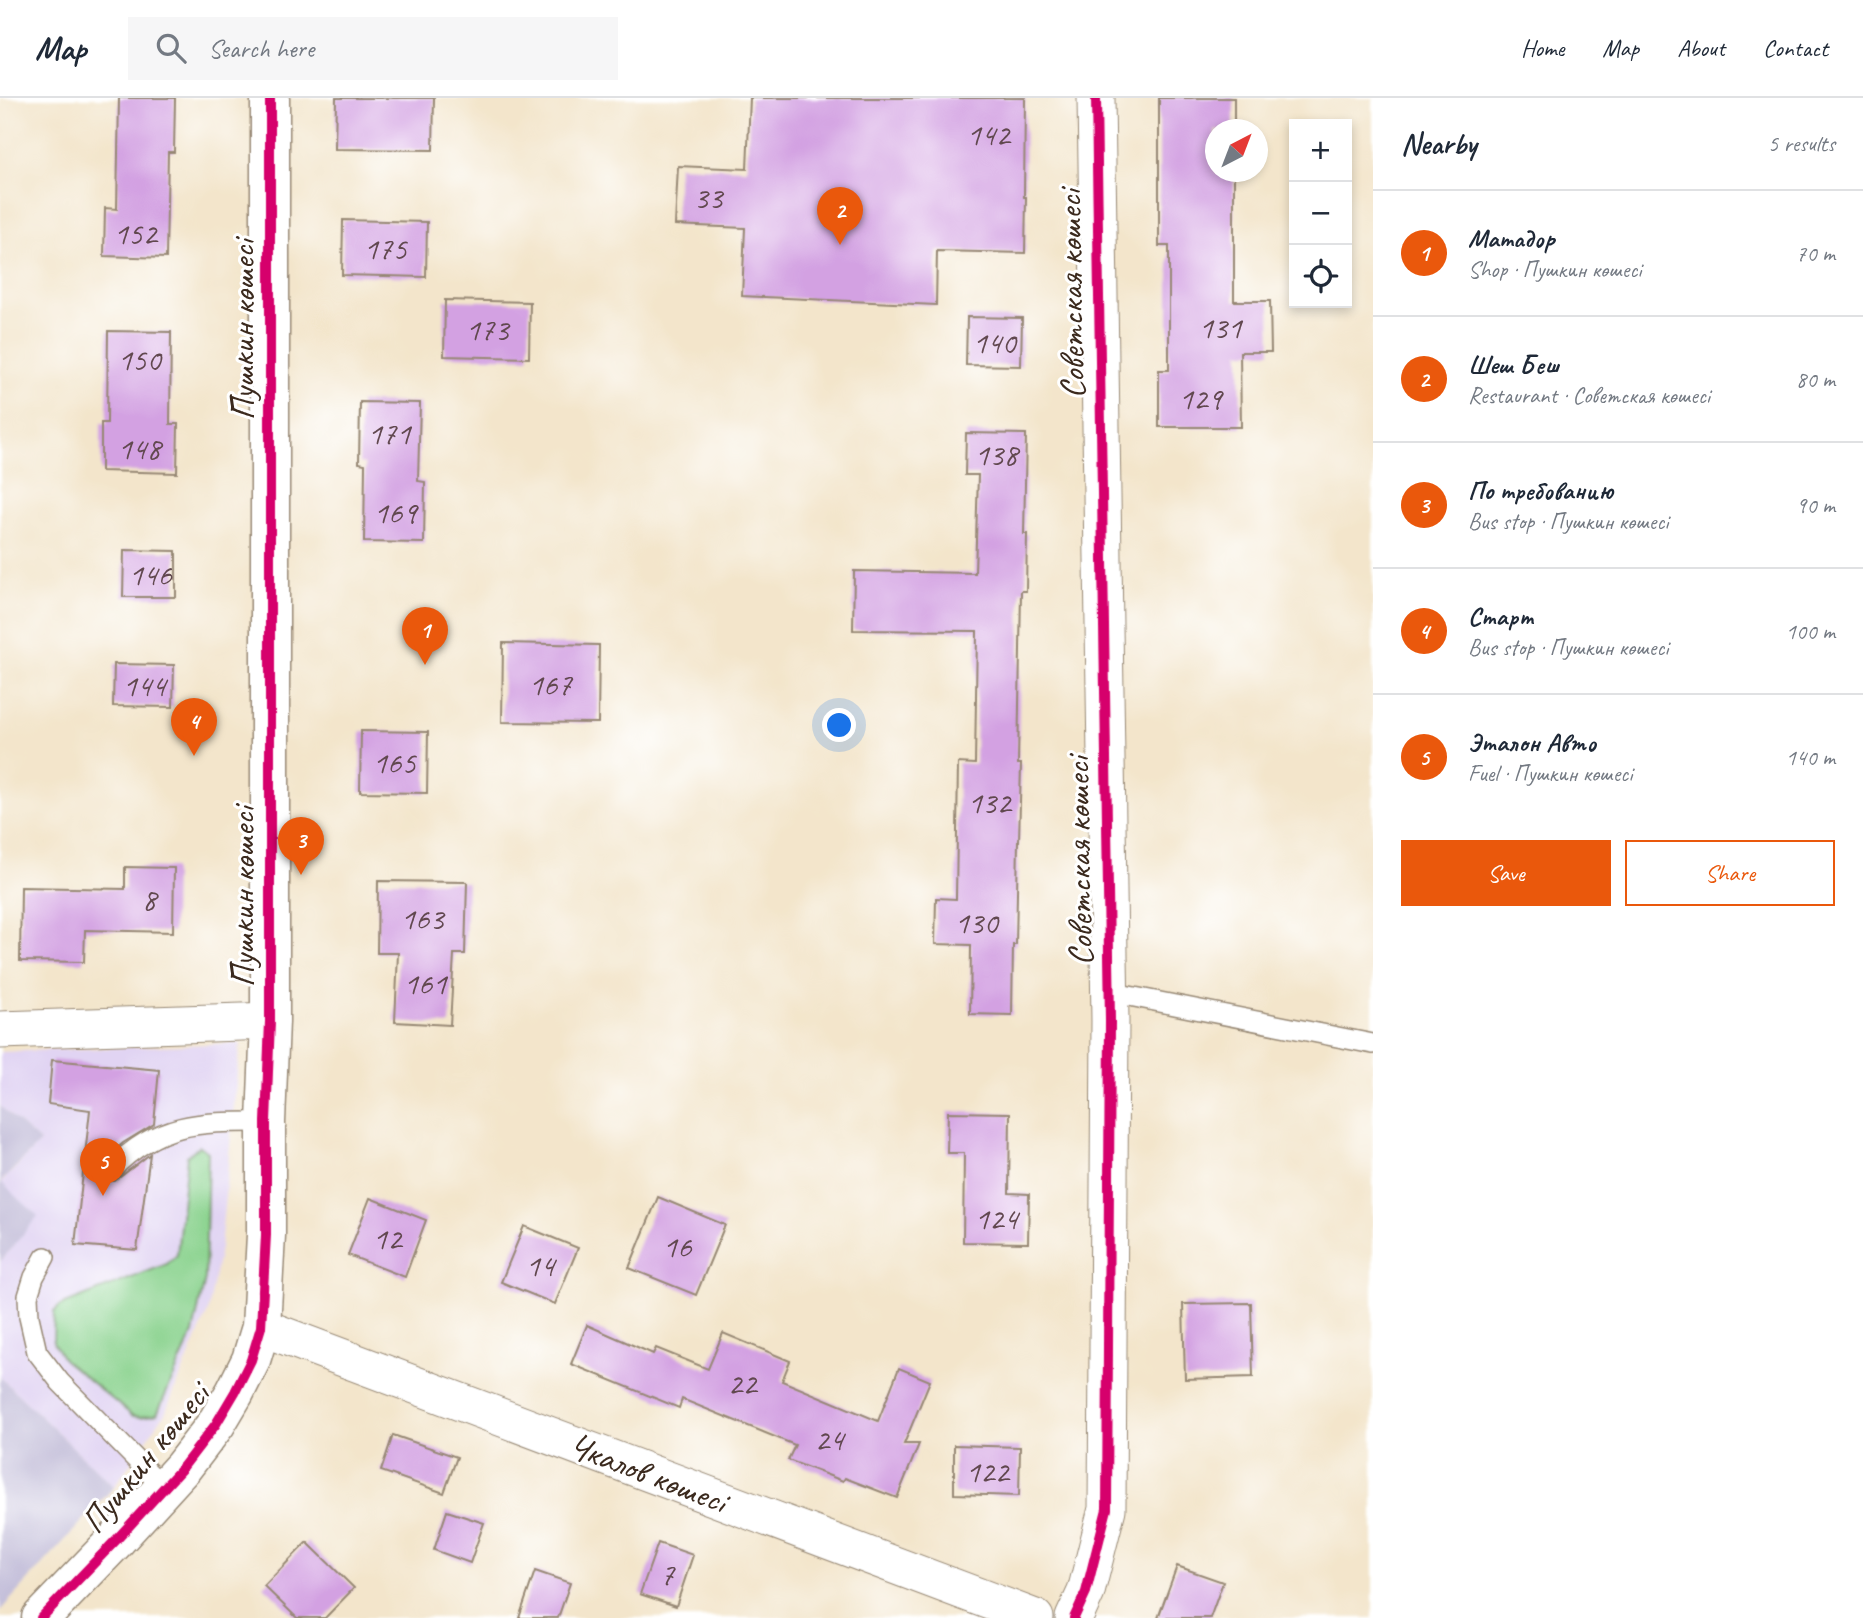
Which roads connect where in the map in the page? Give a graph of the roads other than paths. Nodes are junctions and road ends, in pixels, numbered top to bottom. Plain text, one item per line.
1 (270, 98) edge
2 (1096, 98) edge
3 (1109, 992) junction
4 (270, 1021) junction
5 (0, 1030) edge
6 (1373, 1044) edge
7 (266, 1122) junction
8 (112, 1169) dead end
9 (45, 1257) dead end
10 (261, 1327) junction
11 (164, 1488) junction
12 (41, 1618) edge
13 (1035, 1618) edge
14 (1074, 1618) edge

1 - 4 street, Пушкин көшесі
2 - 3 street, Советская көшесі
3 - 6 lane
3 - 14 street, Советская көшесі
4 - 5 street
4 - 7 street, Пушкин көшесі
7 - 8 lane
7 - 10 street, Пушкин көшесі
9 - 11 lane
10 - 11 street, Пушкин көшесі
10 - 13 street, Чкалов көшесі
11 - 12 street, Пушкин көшесі

